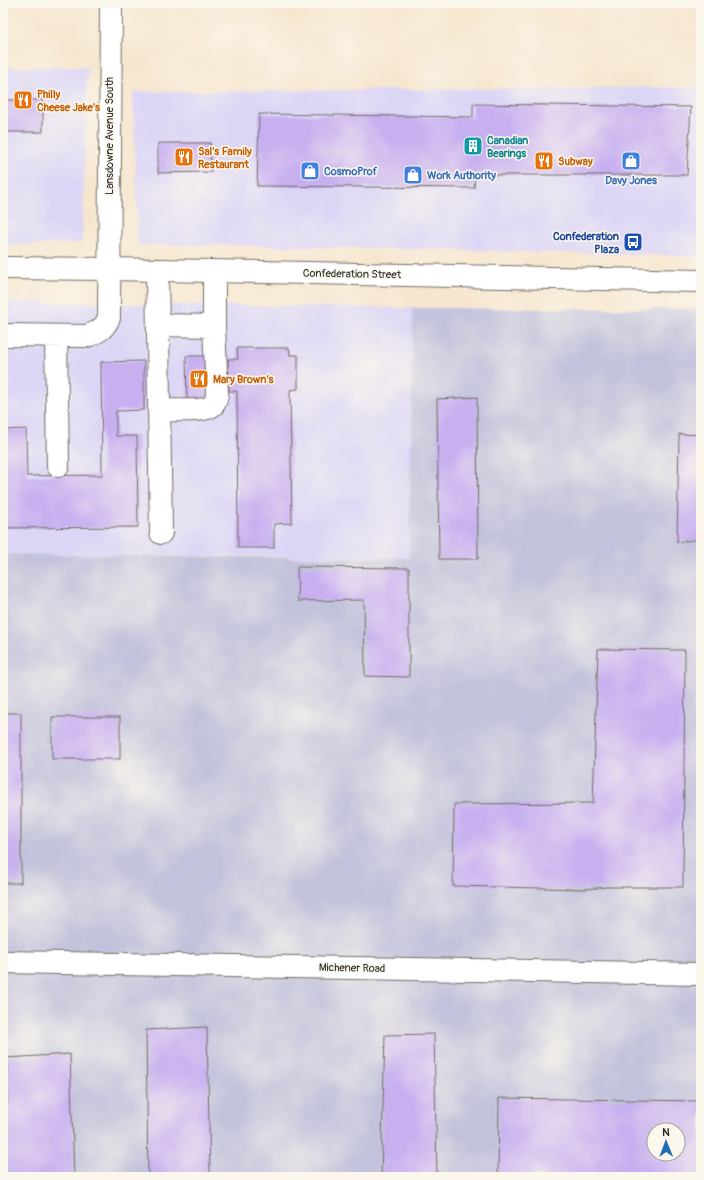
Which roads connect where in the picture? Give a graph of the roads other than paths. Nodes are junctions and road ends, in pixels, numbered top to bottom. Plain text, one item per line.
1 (110, 3) edge
2 (3, 268) edge
3 (109, 269) junction
4 (157, 270) junction
5 (214, 271) junction
6 (701, 281) edge
7 (158, 325) junction
8 (214, 326) junction
9 (3, 335) edge
10 (56, 336) junction
11 (159, 410) junction
12 (58, 466) dead end
13 (161, 533) dead end
14 (3, 962) edge
15 (701, 974) edge

1 - 3 street, Lansdowne Avenue South
2 - 3 street, Confederation Street
3 - 4 street, Confederation Street
3 - 10 street, Lansdowne Avenue South
4 - 5 street, Confederation Street
4 - 7 street
5 - 6 street, Confederation Street
5 - 8 street
7 - 8 street
7 - 11 street
8 - 11 street
9 - 10 street, Lansdowne Avenue South
10 - 12 street
11 - 13 street
14 - 15 street, Michener Road

